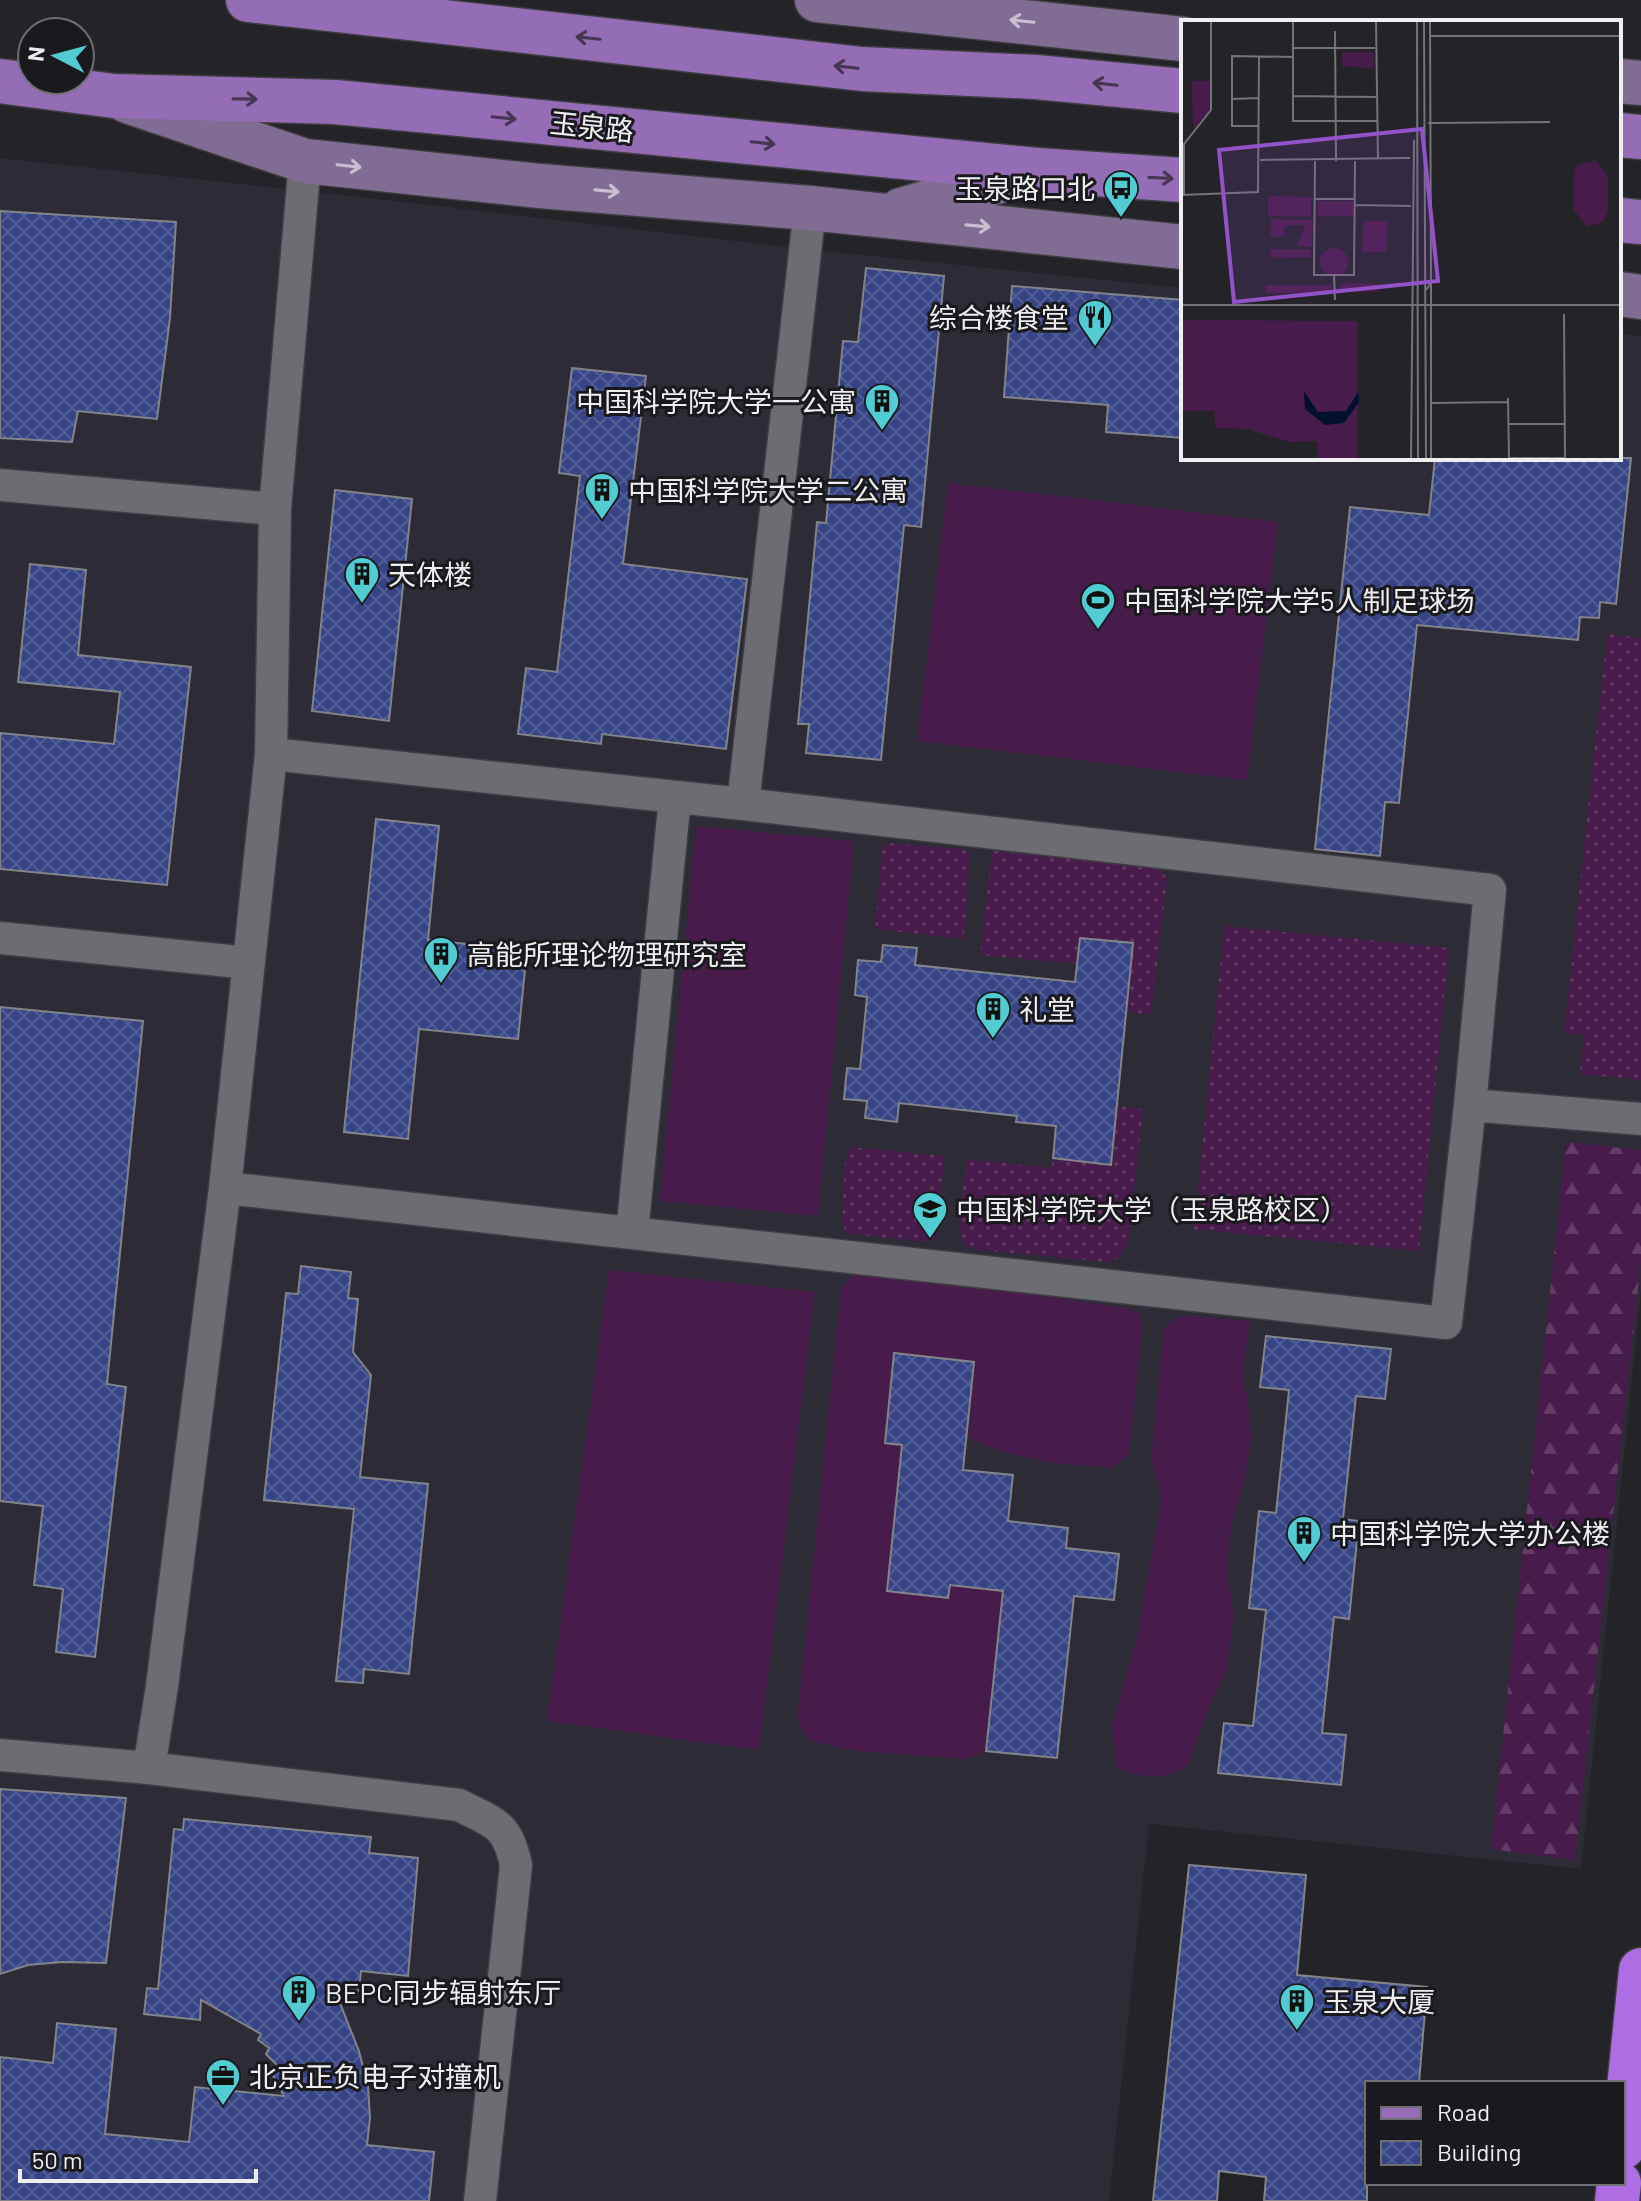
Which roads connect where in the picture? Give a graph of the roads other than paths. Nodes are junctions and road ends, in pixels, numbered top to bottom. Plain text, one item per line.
1 (248, 0) edge
2 (817, 0) edge
3 (1181, 39) edge
4 (0, 81) edge
5 (1621, 81) edge
6 (1641, 83) edge
7 (1181, 91) edge
8 (114, 96) junction
9 (1621, 135) edge
10 (1641, 137) edge
11 (305, 161) junction
12 (1037, 170) junction
13 (1181, 180) edge
14 (810, 208) junction
15 (880, 217) junction
16 (1621, 220) edge
17 (1641, 222) edge
18 (1181, 247) edge
19 (1621, 294) edge
20 (1641, 297) edge
21 (0, 485) edge
22 (275, 509) junction
23 (271, 754) junction
24 (675, 797) junction
25 (743, 804) junction
26 (0, 938) edge
27 (249, 963) junction
28 (1470, 1105) junction
29 (1641, 1119) edge
30 (225, 1188) junction
31 (632, 1233) junction
32 (0, 1755) edge
33 (149, 1768) junction
34 (1641, 1970) edge
35 (1625, 2127) edge
36 (480, 2201) edge

7 -> 1 main road
3 -> 2 street
4 - 8 main road, 玉泉路
5 - 6 street
8 - 11 street
8 -> 12 main road, 玉泉路
9 - 10 main road
11 -> 14 street
11 - 22 street
12 -> 13 main road, 玉泉路
12 - 15 street
14 - 15 street
14 - 25 street
15 -> 18 street
16 - 17 main road
19 - 20 street
21 - 22 street
22 - 23 street
23 - 24 street
23 - 27 street
24 - 25 street
24 - 31 street
25 - 28 street
26 - 27 street
27 - 30 street
28 - 29 street
28 - 31 street
30 - 31 street
30 - 33 street
32 - 33 street
33 - 36 street
34 - 35 highway

